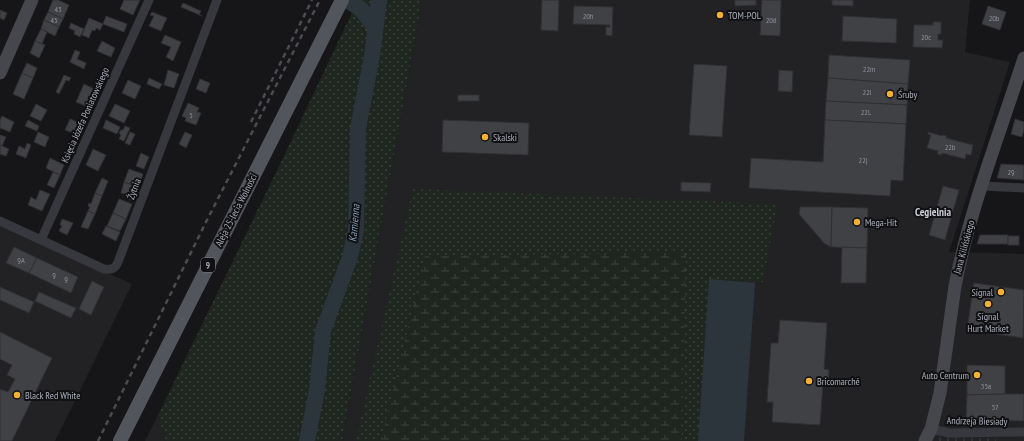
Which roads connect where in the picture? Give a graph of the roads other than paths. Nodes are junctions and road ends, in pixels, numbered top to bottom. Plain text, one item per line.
1 (32, 0) edge
2 (149, 0) edge
3 (217, 0) edge
4 (342, 0) edge
5 (1024, 59) edge
6 (0, 72) edge
7 (983, 186) junction
8 (1024, 188) edge
9 (0, 221) edge
10 (41, 240) junction
11 (931, 429) junction
12 (1024, 432) edge
13 (120, 441) edge
14 (925, 441) edge

1 - 6 street
2 - 10 street, Księcia Józefa Poniatowskiego
3 - 10 street, Żytnia
4 - 13 main road, Aleja 25-lecia Wolności / 9
5 - 7 street, Jana Kilińskiego
7 - 8 street
7 - 11 street, Jana Kilińskiego
9 - 10 street, Żytnia
11 - 12 street, Andrzeja Biesiady
11 - 14 street, Jana Kilińskiego

